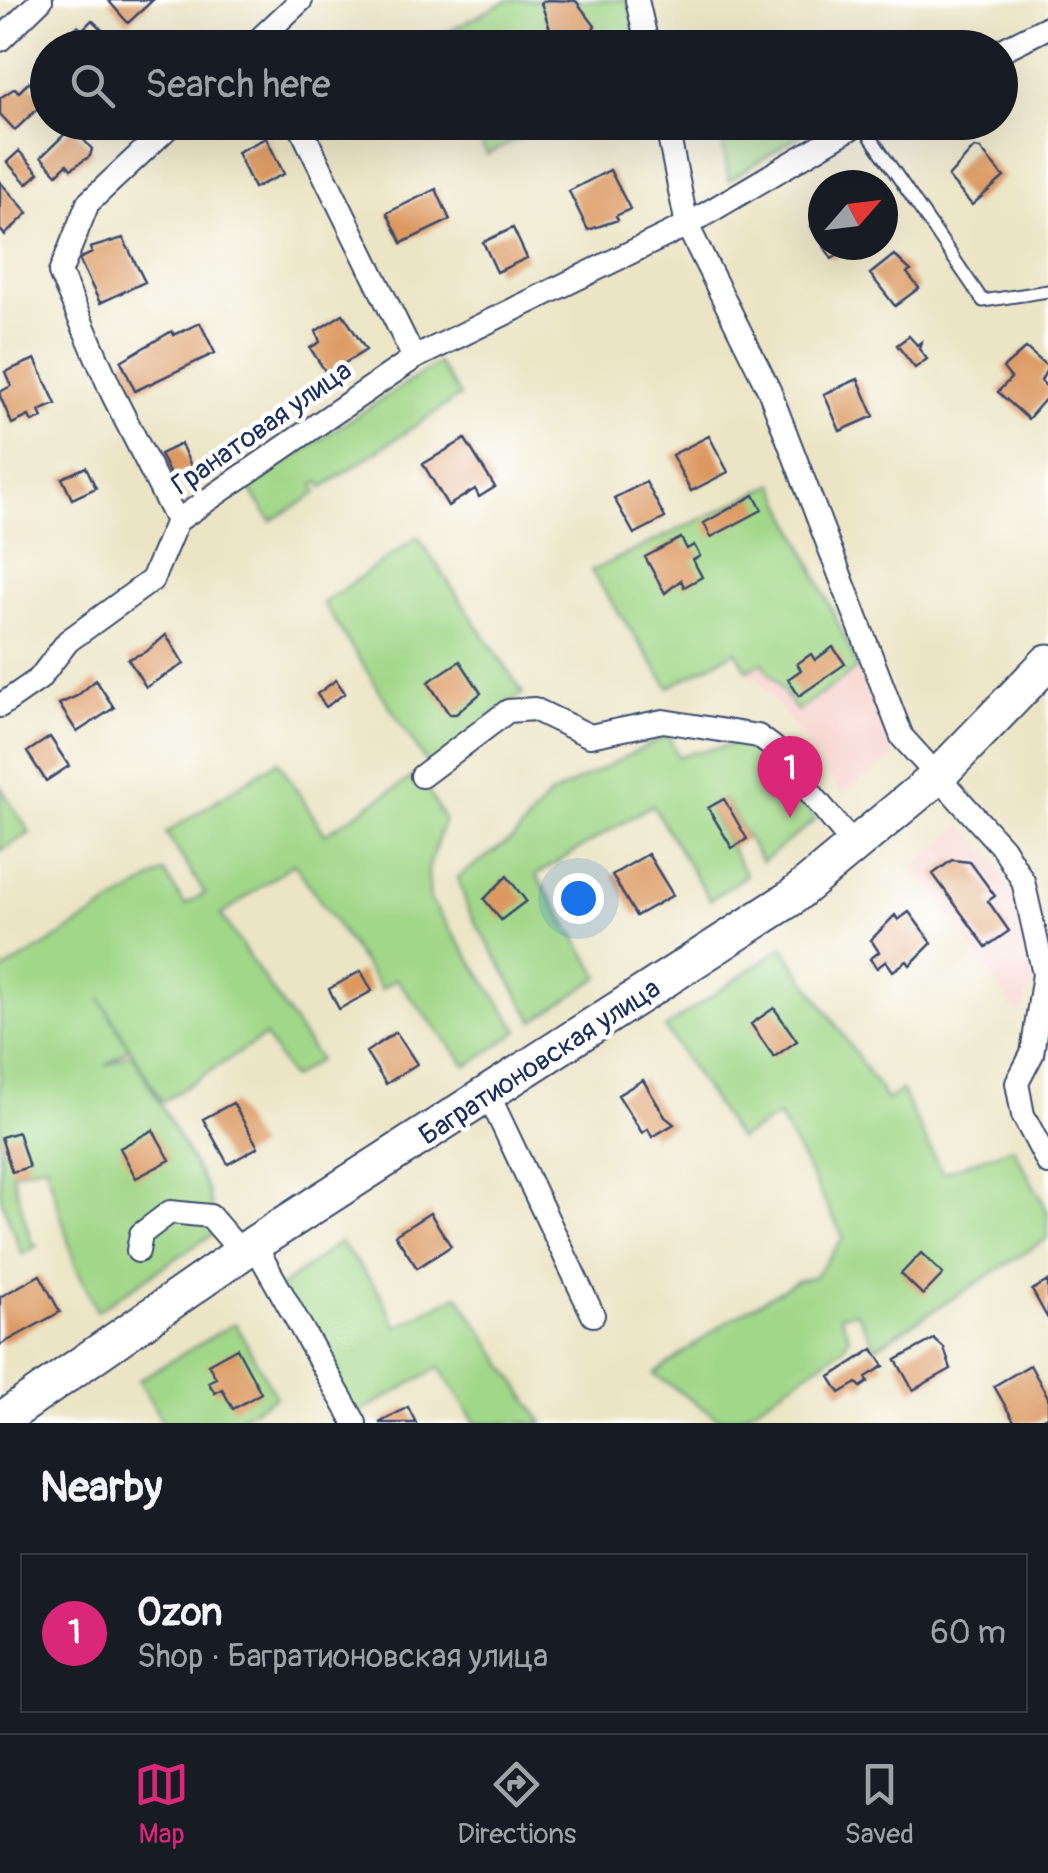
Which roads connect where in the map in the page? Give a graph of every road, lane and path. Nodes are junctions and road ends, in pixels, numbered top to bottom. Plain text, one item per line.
1 (41, 0) edge
2 (301, 0) edge
3 (637, 0) edge
4 (1048, 27) edge
5 (271, 30) edge
6 (644, 30) edge
7 (0, 40) edge
8 (1018, 42) edge
9 (155, 140) edge
10 (307, 140) edge
11 (670, 140) edge
12 (832, 140) edge
13 (873, 140) edge
14 (687, 225) junction
15 (1048, 291) edge
16 (414, 358) junction
17 (177, 521) junction
18 (1048, 662) edge
19 (0, 706) edge
20 (422, 776) dead end
21 (936, 778) junction
22 (856, 848) junction
23 (488, 1094) junction
24 (1048, 1163) edge
25 (248, 1248) junction
26 (138, 1251) dead end
27 (593, 1315) dead end
28 (0, 1421) edge
29 (355, 1423) edge

1 - 7 street
2 - 5 street
3 - 6 street
4 - 8 street
9 - 17 street, Гранатовая улица
10 - 16 street
11 - 14 street
12 - 14 street, Гранатовая улица
13 - 15 lane
14 - 16 street, Гранатовая улица
14 - 21 street
16 - 17 street, Гранатовая улица
17 - 19 street
18 - 21 main road, Багратионовская улица
20 - 22 street
21 - 22 main road, Багратионовская улица
21 - 24 street
22 - 23 main road, Багратионовская улица
23 - 25 main road, Багратионовская улица
23 - 27 street
25 - 26 street
25 - 28 main road, Багратионовская улица
25 - 29 street

